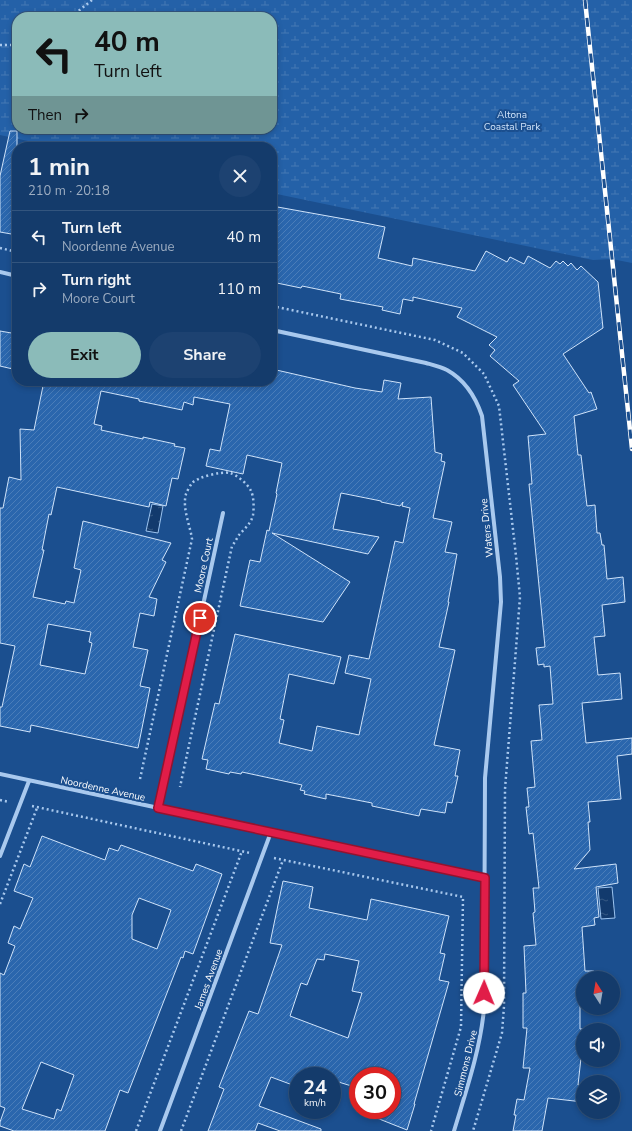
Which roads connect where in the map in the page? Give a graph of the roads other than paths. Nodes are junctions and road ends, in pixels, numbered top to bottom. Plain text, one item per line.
1 (0, 272) edge
2 (12, 275) edge
3 (277, 331) edge
4 (223, 513) dead end
5 (0, 774) edge
6 (29, 780) junction
7 (158, 808) junction
8 (271, 832) junction
9 (0, 856) edge
10 (485, 878) junction
11 (160, 1131) edge
12 (454, 1131) edge

1 - 2 street
3 - 10 street, Waters Drive
4 - 7 street, Moore Court
5 - 6 street, Noordenne Avenue
6 - 7 street, Noordenne Avenue
6 - 9 street
7 - 8 street, Noordenne Avenue
8 - 10 street, Noordenne Avenue
8 - 11 street, James Avenue
10 - 12 street, Simmons Drive

